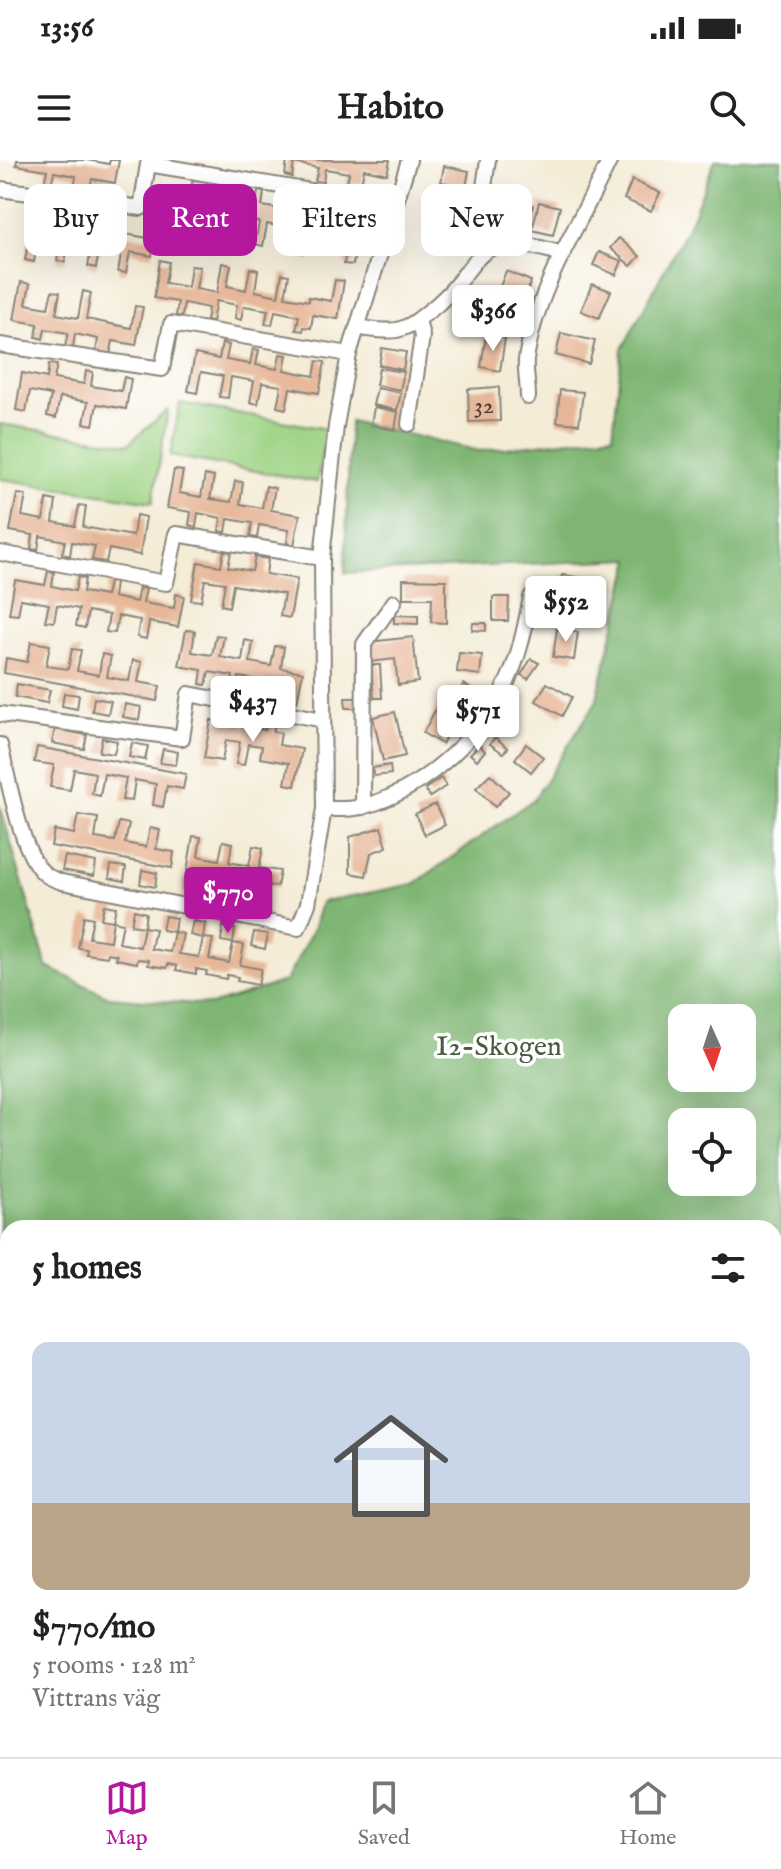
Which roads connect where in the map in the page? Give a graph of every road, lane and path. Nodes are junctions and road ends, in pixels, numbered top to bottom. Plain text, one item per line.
1 (409, 160) edge
2 (488, 160) edge
3 (610, 160) edge
4 (402, 184) edge
5 (484, 184) edge
6 (273, 185) edge
7 (0, 189) edge
8 (532, 248) edge
9 (563, 254) junction
10 (380, 256) edge
11 (480, 256) edge
12 (418, 320) junction
13 (359, 328) junction
14 (0, 345) edge
15 (349, 354) junction
16 (528, 397) dead end
17 (409, 424) dead end
18 (0, 553) edge
19 (322, 558) junction
20 (531, 597) dead end
21 (394, 602) dead end
22 (0, 714) edge
23 (323, 720) junction
24 (0, 745) edge
25 (363, 807) junction
26 (324, 809) junction

1 - 4 street
2 - 5 street
3 - 9 street
6 - 7 street
8 - 9 street
9 - 16 street
10 - 13 street
11 - 12 street
12 - 13 street
12 - 17 street
13 - 15 street
14 - 15 street
15 - 19 street
18 - 19 street
19 - 23 street
20 - 25 street
21 - 25 street
22 - 23 street
23 - 26 street
24 - 26 street
25 - 26 street

